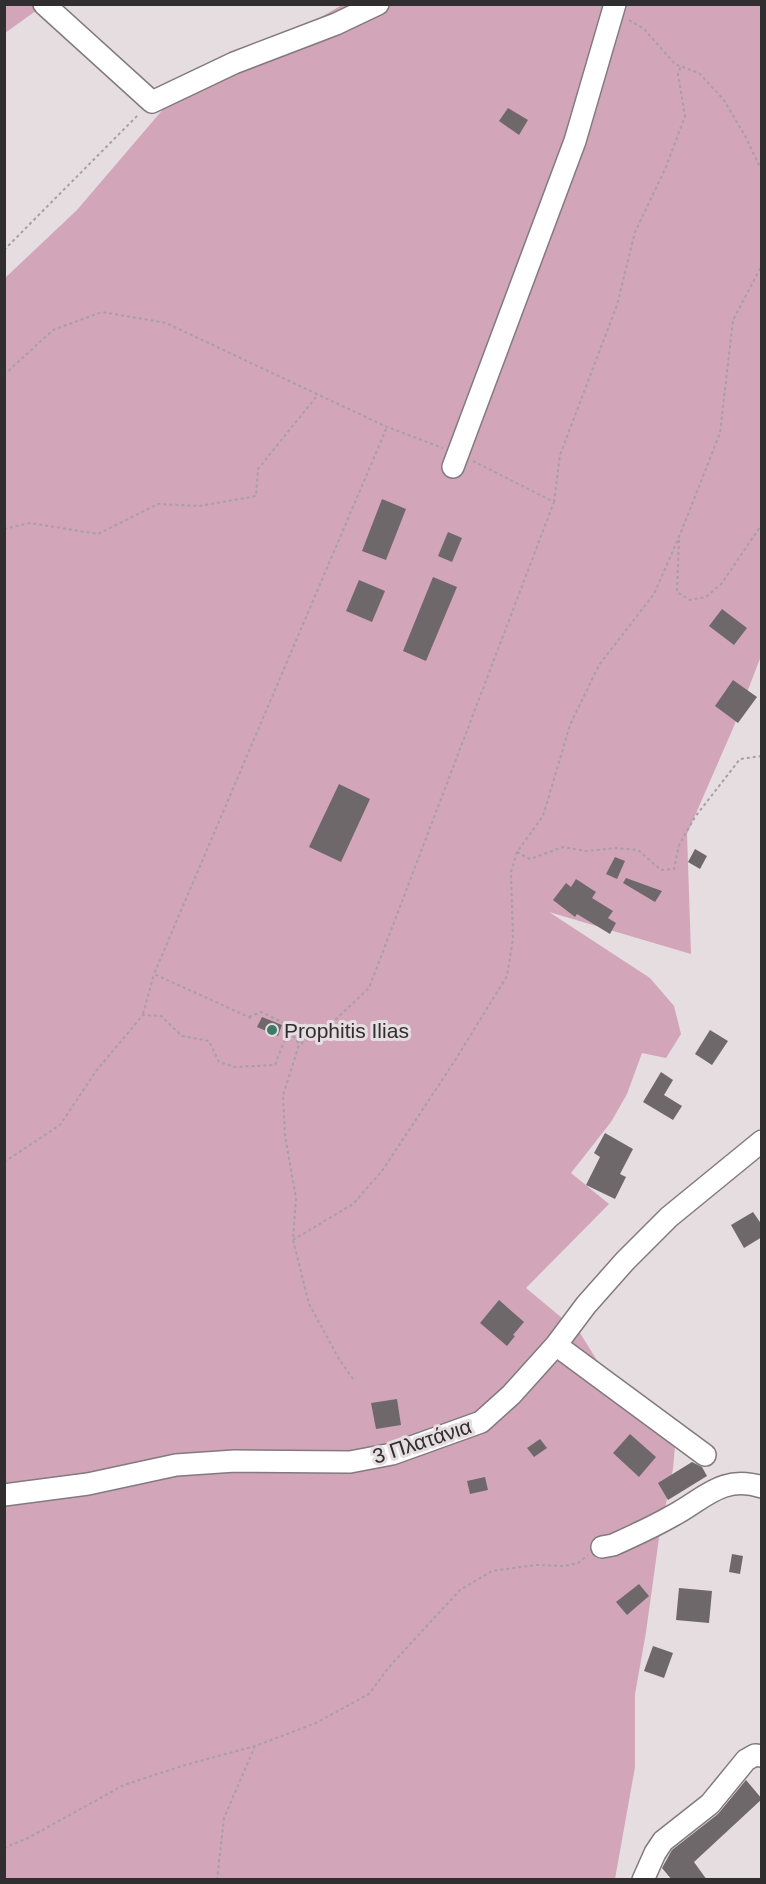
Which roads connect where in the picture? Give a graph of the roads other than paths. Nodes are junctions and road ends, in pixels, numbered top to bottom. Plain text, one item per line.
1 (44, 4) edge
2 (378, 4) edge
3 (610, 7) edge
4 (456, 461) road end
5 (762, 1141) edge
6 (556, 1345) junction
7 (705, 1455) dead end
8 (762, 1487) edge
9 (4, 1495) edge
10 (602, 1547) road end
11 (762, 1756) edge
12 (643, 1880) edge

1 - 2 street
3 - 4 street
5 - 6 street, 3 Πλατάνια
6 - 7 street
6 - 9 street, 3 Πλατάνια
8 - 10 street
11 - 12 street

